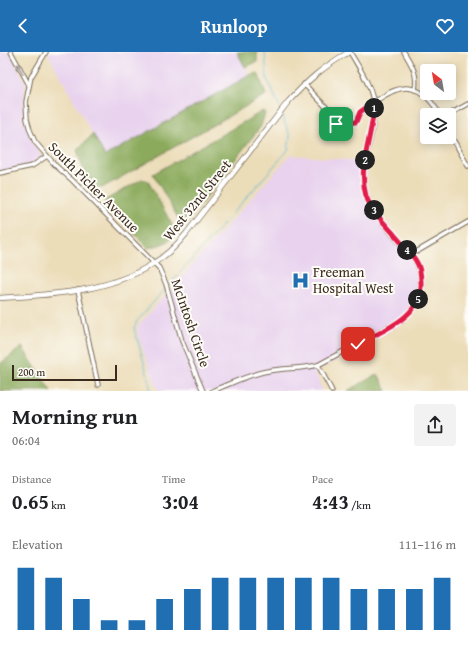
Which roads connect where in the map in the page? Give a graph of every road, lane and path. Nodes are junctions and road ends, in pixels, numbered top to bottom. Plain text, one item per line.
1 (11, 52) edge
2 (46, 52) edge
3 (350, 52) edge
4 (404, 52) edge
5 (304, 84) junction
6 (29, 85) junction
7 (415, 90) junction
8 (374, 102) junction
9 (468, 104) edge
10 (436, 108) edge
11 (456, 111) edge
12 (456, 144) edge
13 (47, 156) junction
14 (468, 166) edge
15 (0, 173) edge
16 (468, 222) edge
17 (411, 255) junction
18 (154, 263) junction
19 (78, 290) junction
20 (0, 298) edge
21 (318, 365) junction
22 (98, 385) dead end
23 (203, 391) edge
24 (212, 391) edge
25 (332, 391) edge

6 -> 1 street
2 - 6 street, South Picher Avenue
3 - 5 main road, West 32nd Street
3 - 8 street
4 - 7 street
5 - 8 street
5 - 18 main road, West 32nd Street
6 - 13 street, South Picher Avenue
7 - 8 street
7 - 10 street
8 - 17 street
9 - 11 street
12 - 14 street
13 - 15 street
13 - 18 street, South Picher Avenue
16 - 17 street
17 - 21 street
18 - 19 main road, West 32nd Street
18 - 23 street, McIntosh Circle
19 - 20 main road, West 32nd Street
19 - 22 street
21 - 24 street
21 - 25 street

